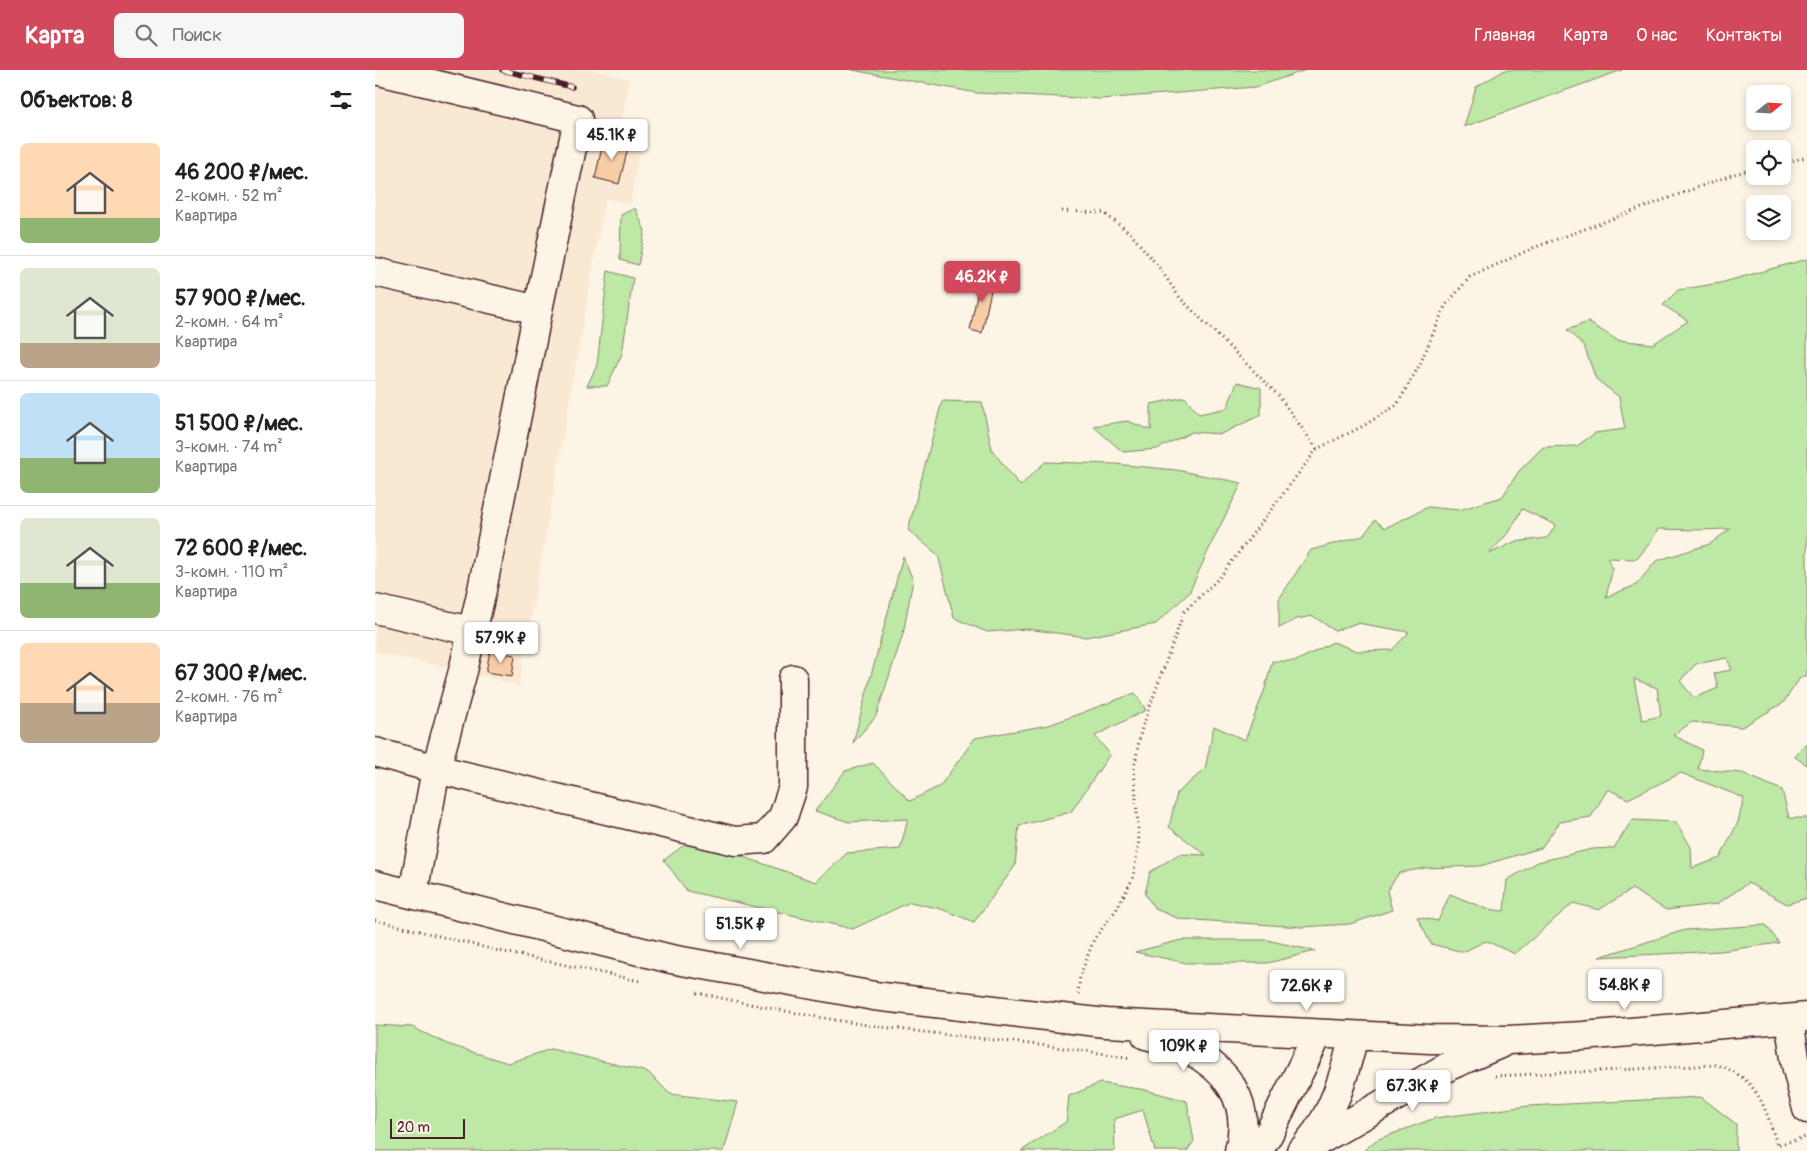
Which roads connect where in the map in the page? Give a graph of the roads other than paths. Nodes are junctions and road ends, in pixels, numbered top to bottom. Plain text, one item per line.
1 (375, 70) edge
2 (375, 272) edge
3 (537, 310) junction
4 (375, 609) edge
5 (471, 631) junction
6 (793, 679) dead end
7 (375, 752) edge
8 (436, 769) junction
9 (375, 885) edge
10 (413, 894) junction
11 (1798, 1018) edge
12 (1106, 1023) junction
13 (1319, 1034) junction
14 (1354, 1036) junction
15 (1508, 1040) junction
16 (1807, 1108) edge
17 (1239, 1151) edge
18 (1258, 1151) edge
19 (1302, 1151) edge

1 - 3 street
2 - 3 street
3 - 5 street
4 - 5 street
5 - 8 street
6 - 8 street
7 - 8 street
8 - 10 street
9 - 10 street
10 - 12 street
11 - 15 street
11 - 16 street
12 - 13 street
12 - 17 street
13 - 14 street
13 - 18 street
14 - 15 street
14 - 19 street
15 - 19 street

